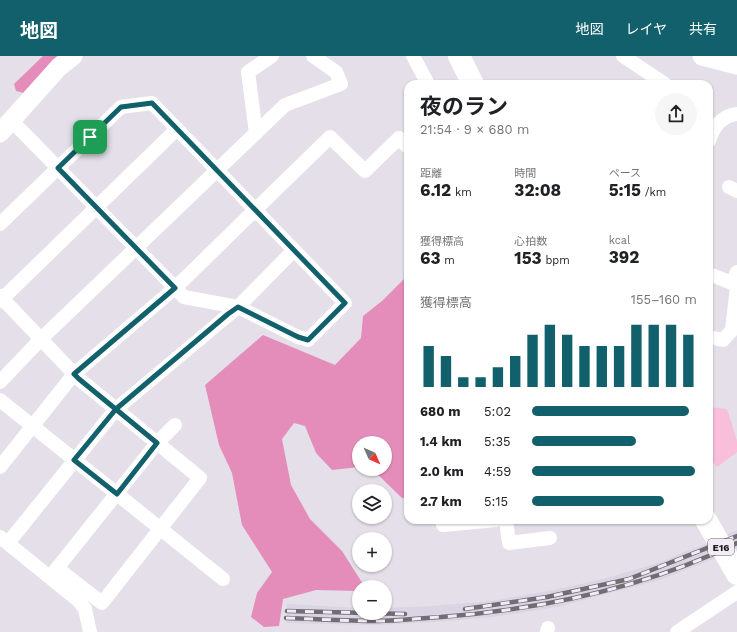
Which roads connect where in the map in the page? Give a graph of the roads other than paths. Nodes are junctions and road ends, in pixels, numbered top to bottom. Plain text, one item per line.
1 (73, 56) edge
2 (272, 56) edge
3 (313, 56) edge
4 (413, 56) edge
5 (459, 56) edge
6 (468, 56) edge
7 (623, 56) edge
8 (702, 56) edge
9 (737, 65) edge
10 (426, 80) edge
11 (470, 80) edge
12 (479, 80) edge
13 (659, 80) edge
14 (737, 114) edge
15 (6, 126) edge
16 (177, 129) junction
17 (713, 130) edge
18 (256, 133) junction
19 (404, 143) edge
20 (58, 168) junction
21 (217, 170) junction
22 (97, 208) junction
23 (256, 210) junction
24 (0, 224) edge
25 (136, 248) junction
26 (294, 250) junction
27 (713, 275) edge
28 (735, 278) edge
29 (175, 288) junction
30 (1, 299) edge
31 (238, 307) junction
32 (713, 337) edge
33 (41, 339) junction
34 (74, 374) junction
35 (0, 382) edge
36 (0, 400) edge
37 (116, 409) junction
38 (176, 425) dead end
39 (32, 426) junction
40 (157, 443) junction
41 (74, 460) junction
42 (0, 467) edge
43 (117, 494) junction
44 (713, 517) edge
45 (454, 524) edge
46 (506, 524) edge
47 (708, 524) edge
48 (443, 525) dead end
49 (161, 528) junction
50 (550, 538) dead end
51 (4, 540) edge
52 (737, 560) edge
53 (54, 573) junction
54 (737, 574) edge
55 (223, 579) dead end
56 (737, 592) edge
57 (90, 632) edge
58 (677, 632) edge

1 - 15 street
2 - 18 street
3 - 18 street
4 - 10 street
5 - 11 highway
6 - 12 highway
7 - 13 street
8 - 9 street
14 - 17 street
15 - 20 street
16 - 20 street
16 - 21 street
16 - 22 street
18 - 21 street
19 - 23 street
20 - 22 street
20 - 24 street
21 - 23 street
21 - 25 street
22 - 25 street
22 - 30 street
23 - 26 street
23 - 29 street
25 - 29 street
25 - 33 street
26 - 31 street
26 - 31 street
27 - 28 street
28 - 32 street
29 - 31 street
29 - 34 street
30 - 33 street
31 - 37 street
33 - 34 street
33 - 35 street
34 - 37 street
34 - 39 street
36 - 39 street
37 - 40 street
37 - 41 street
38 - 40 street
39 - 41 street
39 - 42 street
40 - 43 street
40 - 49 street
41 - 43 street
41 - 51 street
43 - 49 street
43 - 53 street
44 - 52 highway, E16
45 - 48 street
46 - 50 street
47 - 54 highway, E16
49 - 53 street
49 - 55 street
51 - 53 street
53 - 57 street
56 - 58 street

